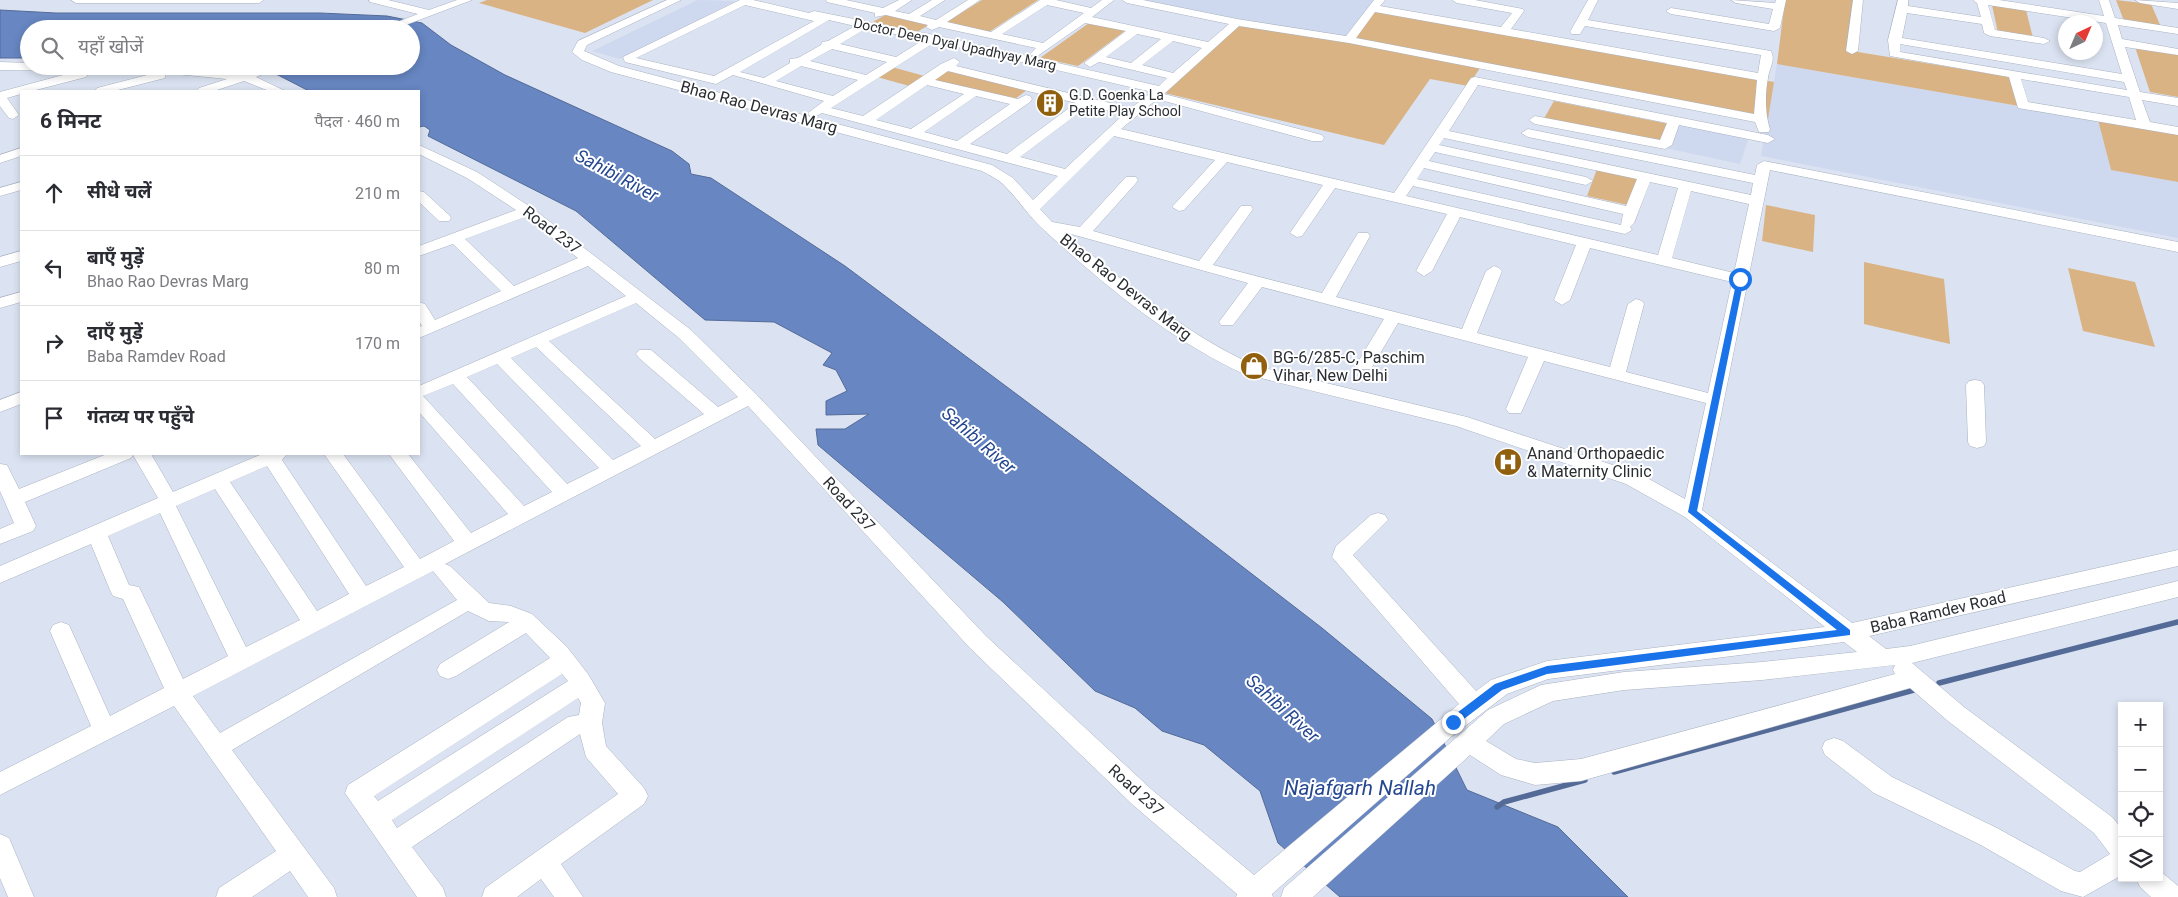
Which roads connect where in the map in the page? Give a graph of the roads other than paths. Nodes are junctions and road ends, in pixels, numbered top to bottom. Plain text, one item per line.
1 (76, 0) edge
2 (259, 0) edge
3 (374, 0) edge
4 (467, 0) edge
5 (676, 0) edge
6 (831, 0) edge
7 (907, 0) edge
8 (940, 0) edge
9 (975, 0) edge
10 (1046, 0) edge
11 (1109, 0) edge
12 (1128, 0) edge
13 (1380, 0) edge
14 (1457, 0) edge
15 (1525, 0) edge
16 (1594, 0) edge
17 (1736, 0) edge
18 (1858, 0) edge
19 (1980, 0) edge
20 (2104, 0) edge
21 (2140, 0) edge
22 (2168, 0) edge
23 (752, 1) edge
24 (845, 1) edge
25 (1748, 1) edge
26 (2178, 2) edge
27 (1903, 4) edge
28 (2035, 4) edge
29 (2178, 6) edge
30 (1779, 8) edge
31 (1371, 10) dead end
32 (1519, 11) junction
33 (885, 12) junction
34 (1094, 12) junction
35 (423, 15) junction
36 (1669, 16) edge
37 (910, 18) junction
38 (1084, 19) junction
39 (409, 20) edge
40 (842, 20) junction
41 (1986, 21) junction
42 (1237, 22) junction
43 (1582, 22) junction
44 (865, 24) junction
45 (937, 24) junction
46 (2113, 28) junction
47 (1135, 30) junction
48 (2178, 31) edge
49 (1503, 32) junction
50 (919, 35) junction
51 (1896, 35) junction
52 (992, 36) junction
53 (1171, 37) junction
54 (934, 38) junction
55 (806, 39) junction
56 (1349, 40) junction
57 (2044, 41) junction
58 (2178, 41) edge
59 (1570, 44) junction
60 (831, 45) junction
61 (1210, 46) junction
62 (976, 47) junction
63 (1045, 47) junction
64 (1852, 51) dead end
65 (2178, 52) edge
66 (774, 56) junction
67 (1096, 58) junction
68 (1028, 59) junction
69 (898, 61) junction
70 (800, 63) junction
71 (0, 66) edge
72 (20, 66) edge
73 (20, 67) edge
74 (1133, 67) junction
75 (945, 68) junction
76 (1079, 71) junction
77 (0, 72) edge
78 (2014, 74) junction
79 (30, 75) edge
80 (79, 75) edge
81 (163, 75) edge
82 (226, 75) edge
83 (250, 75) edge
84 (739, 75) junction
85 (244, 77) junction
86 (1176, 77) junction
87 (868, 79) junction
88 (2129, 79) junction
89 (925, 80) junction
90 (1762, 81) dead end
91 (766, 82) junction
92 (0, 84) edge
93 (22, 90) edge
94 (105, 90) edge
95 (206, 90) edge
96 (276, 90) edge
97 (1038, 90) junction
98 (20, 91) edge
99 (974, 92) junction
100 (706, 93) junction
101 (1158, 93) junction
102 (2134, 94) junction
103 (1548, 95) junction
104 (0, 96) edge
105 (835, 100) junction
106 (1086, 101) junction
107 (2178, 102) edge
108 (1020, 103) junction
109 (820, 109) junction
110 (1134, 112) junction
111 (17, 114) edge
112 (0, 118) edge
113 (1760, 118) junction
114 (804, 119) junction
115 (1535, 120) junction
116 (1674, 120) junction
117 (865, 121) junction
118 (2144, 125) junction
119 (1111, 131) junction
120 (2178, 131) edge
121 (1441, 133) junction
122 (1528, 133) junction
123 (913, 134) junction
124 (1317, 138) dead end
125 (1768, 139) junction
126 (960, 146) junction
127 (1432, 147) junction
128 (420, 149) edge
129 (1519, 150) junction
130 (20, 152) edge
131 (1224, 158) junction
132 (0, 159) edge
133 (1009, 159) junction
134 (1421, 163) junction
135 (1593, 165) junction
136 (1764, 165) junction
137 (1067, 174) junction
138 (1644, 176) junction
139 (1130, 180) dead end
140 (1761, 180) junction
141 (1409, 181) junction
142 (1586, 181) junction
143 (1331, 183) junction
144 (1686, 185) junction
145 (10, 189) edge
146 (420, 195) edge
147 (20, 198) edge
148 (1397, 199) junction
149 (1578, 200) junction
150 (1757, 200) junction
151 (1179, 207) dead end
152 (1032, 209) junction
153 (1246, 209) dead end
154 (527, 211) junction
155 (1632, 212) junction
156 (1455, 213) junction
157 (444, 218) dead end
158 (1048, 226) junction
159 (1625, 230) junction
160 (1083, 233) junction
161 (1297, 233) dead end
162 (1363, 236) dead end
163 (456, 238) junction
164 (1584, 242) junction
165 (421, 248) edge
166 (2178, 248) edge
167 (1618, 250) junction
168 (20, 256) edge
169 (590, 259) junction
170 (1664, 261) junction
171 (0, 262) edge
172 (1203, 267) junction
173 (1424, 271) dead end
174 (1494, 271) dead end
175 (1740, 279) junction
176 (1258, 281) junction
177 (512, 293) junction
178 (20, 296) edge
179 (639, 296) junction
180 (1327, 299) junction
181 (1562, 300) dead end
182 (0, 303) edge
183 (1636, 304) dead end
184 (420, 312) edge
185 (1394, 316) junction
186 (1227, 322) dead end
187 (425, 331) edge
188 (1468, 336) junction
189 (538, 340) junction
190 (645, 354) dead end
191 (1538, 354) junction
192 (500, 357) junction
193 (1365, 365) dead end
194 (1617, 374) junction
195 (456, 376) junction
196 (1975, 385) dead end
197 (420, 392) edge
198 (20, 398) edge
199 (750, 398) junction
200 (1716, 400) junction
201 (420, 402) edge
202 (0, 406) edge
203 (1515, 409) dead end
204 (717, 416) junction
205 (1977, 442) dead end
206 (654, 448) junction
207 (122, 455) edge
208 (143, 455) edge
209 (274, 455) edge
210 (333, 455) edge
211 (399, 455) edge
212 (0, 470) edge
213 (612, 470) junction
214 (219, 480) junction
215 (565, 494) junction
216 (14, 499) junction
217 (167, 502) junction
218 (1692, 512) junction
219 (522, 516) junction
220 (1378, 520) dead end
221 (97, 533) junction
222 (0, 537) edge
223 (468, 544) junction
224 (2178, 558) edge
225 (417, 570) junction
226 (443, 571) dead end
227 (0, 575) edge
228 (2178, 589) edge
229 (363, 598) junction
230 (459, 608) dead end
231 (526, 622) junction
232 (314, 624) junction
233 (61, 631) dead end
234 (1847, 632) junction
235 (1886, 658) junction
236 (242, 660) junction
237 (557, 665) dead end
238 (448, 670) dead end
239 (1914, 678) junction
240 (575, 688) dead end
241 (178, 693) junction
242 (1474, 706) junction
243 (576, 724) dead end
244 (1448, 726) junction
245 (105, 730) junction
246 (1466, 744) junction
247 (216, 747) junction
248 (1834, 748) dead end
249 (0, 784) edge
250 (375, 817) junction
251 (394, 844) junction
252 (2118, 844) edge
253 (0, 846) edge
254 (293, 854) junction
255 (544, 862) junction
256 (2118, 863) edge
257 (2154, 882) edge
258 (1302, 889) edge
259 (1255, 895) edge
260 (21, 897) edge
261 (229, 897) edge
262 (324, 897) edge
263 (433, 897) edge
264 (495, 897) edge
265 (570, 897) edge
266 (2171, 897) edge

1 - 2 street
3 - 35 street
4 - 35 street
5 - 100 street, Bhao Rao Devras Marg
6 - 24 street
7 - 33 street
8 - 37 street
9 - 45 street
10 - 34 street
10 - 52 street
11 - 34 street
12 - 42 street
13 - 49 street
14 - 32 street
15 - 32 street
16 - 43 street
17 - 25 street
18 - 64 street
19 - 28 street
19 - 41 street
20 - 46 street
21 - 29 street
22 - 26 street
23 - 23 street
23 - 40 street, Doctor Deen Dyal Upadhyay Marg
24 - 33 street
25 - 30 street
27 - 41 street
27 - 51 street
28 - 46 street
28 - 57 street
30 - 36 street
31 - 56 street
32 - 49 street
33 - 37 street
33 - 44 street
34 - 38 street
35 - 39 street
36 - 43 street
36 - 59 street
37 - 45 street
38 - 47 street
38 - 63 street
40 - 44 street, Doctor Deen Dyal Upadhyay Marg
40 - 55 street
41 - 57 street
42 - 56 street
42 - 61 street
43 - 59 street
44 - 50 street, Doctor Deen Dyal Upadhyay Marg
44 - 60 street
45 - 50 street
45 - 52 street
46 - 48 street
46 - 58 street
46 - 65 street
46 - 88 street
47 - 53 street
47 - 67 street
49 - 59 street
50 - 54 street, Doctor Deen Dyal Upadhyay Marg
51 - 57 street
51 - 78 street
51 - 88 street
52 - 63 street
53 - 61 street
53 - 74 street
54 - 62 street, Doctor Deen Dyal Upadhyay Marg
54 - 69 street
55 - 60 street
55 - 66 street
56 - 113 street
60 - 69 street
60 - 70 street
61 - 86 street
62 - 68 street, Doctor Deen Dyal Upadhyay Marg
62 - 75 street
63 - 68 street
66 - 70 street
66 - 84 street
67 - 74 street
67 - 76 street
68 - 76 street, Doctor Deen Dyal Upadhyay Marg
69 - 87 street
70 - 87 street
70 - 91 street
71 - 72 street
73 - 77 street
74 - 86 street
75 - 89 street
75 - 97 street
76 - 101 street, Doctor Deen Dyal Upadhyay Marg
78 - 102 street
78 - 118 street
79 - 92 street
80 - 93 street
81 - 94 street
82 - 85 street
83 - 85 street
84 - 91 street
84 - 100 street
85 - 95 street
85 - 96 street
86 - 101 street
87 - 105 street
88 - 102 street
89 - 99 street
89 - 117 street
90 - 113 street
91 - 105 street
97 - 106 street
97 - 108 street
98 - 104 street
99 - 108 street
99 - 123 street
100 - 114 street, Bhao Rao Devras Marg
101 - 110 street
101 - 124 street, Doctor Deen Dyal Upadhyay Marg
102 - 107 street
102 - 118 street
103 - 115 street
103 - 116 street
103 - 121 street
104 - 111 street
105 - 109 street
106 - 110 street
106 - 133 street
108 - 126 street
109 - 114 street
109 - 117 street
110 - 119 street
111 - 112 street
113 - 125 street
114 - 152 street, Bhao Rao Devras Marg
115 - 116 street
115 - 122 street
116 - 125 street
117 - 123 street
118 - 120 street
119 - 131 street
119 - 137 street
121 - 127 street
121 - 129 street
122 - 129 street
122 - 140 street
123 - 126 street
125 - 136 street
126 - 133 street
127 - 134 street
127 - 142 street
128 - 154 street, Road 237
129 - 135 street
130 - 132 street
131 - 143 street
131 - 151 street
133 - 137 street
134 - 141 street
134 - 149 street
135 - 138 street
135 - 142 street
136 - 140 street
136 - 166 street
137 - 152 street
138 - 144 street
138 - 155 street
139 - 160 street
140 - 150 street
141 - 148 street
141 - 159 street
142 - 149 street
143 - 148 street
143 - 161 street
144 - 150 street
144 - 170 street
145 - 147 street
146 - 157 street
148 - 156 street
149 - 155 street
150 - 175 street
152 - 158 street, Bhao Rao Devras Marg
153 - 172 street
154 - 163 street
154 - 169 street, Road 237
155 - 159 street
156 - 164 street
156 - 173 street
158 - 160 street
158 - 218 street, Bhao Rao Devras Marg
159 - 167 street
160 - 172 street
162 - 180 street
163 - 165 street
163 - 177 street
164 - 167 street
164 - 181 street
167 - 170 street
168 - 171 street
169 - 177 street
169 - 179 street, Road 237
170 - 175 street
172 - 176 street
174 - 188 street
175 - 200 street
176 - 180 street
176 - 186 street
177 - 187 street
178 - 182 street
179 - 189 street
179 - 199 street, Road 237
180 - 185 street
183 - 194 street
184 - 187 street
185 - 188 street
185 - 193 street
188 - 191 street
189 - 192 street
189 - 206 street
190 - 204 street
191 - 194 street
191 - 203 street
192 - 195 street
192 - 213 street
194 - 200 street
195 - 197 street
195 - 215 street
196 - 205 street
198 - 202 street
199 - 204 street
199 - 259 street, Road 237
200 - 218 street
201 - 219 street
204 - 206 street
206 - 213 street
207 - 216 street
208 - 217 street
209 - 214 street
209 - 229 street
210 - 225 street
211 - 223 street
212 - 216 street
213 - 215 street
214 - 217 street
214 - 232 street
215 - 219 street
216 - 222 street
217 - 221 street
217 - 236 street
218 - 234 street, Bhao Rao Devras Marg
219 - 223 street
220 - 242 street
221 - 227 street
221 - 241 street
223 - 225 street
224 - 234 street, Baba Ramdev Road
225 - 229 street
226 - 231 street
228 - 235 street
229 - 232 street
230 - 247 street
231 - 238 street
231 - 255 street
232 - 236 street
233 - 245 street
234 - 235 street
234 - 242 street, Baba Ramdev Road
235 - 239 street
235 - 246 street
236 - 241 street
237 - 250 street
239 - 246 street
239 - 252 street
240 - 250 street
241 - 245 street
241 - 247 street
242 - 244 street, Baba Ramdev Road
243 - 251 street
244 - 246 street
244 - 259 street
245 - 249 street
246 - 258 street
247 - 254 street
248 - 256 street
250 - 251 street
251 - 263 street
253 - 260 street
254 - 261 street
254 - 262 street
255 - 264 street
255 - 265 street
257 - 266 street

